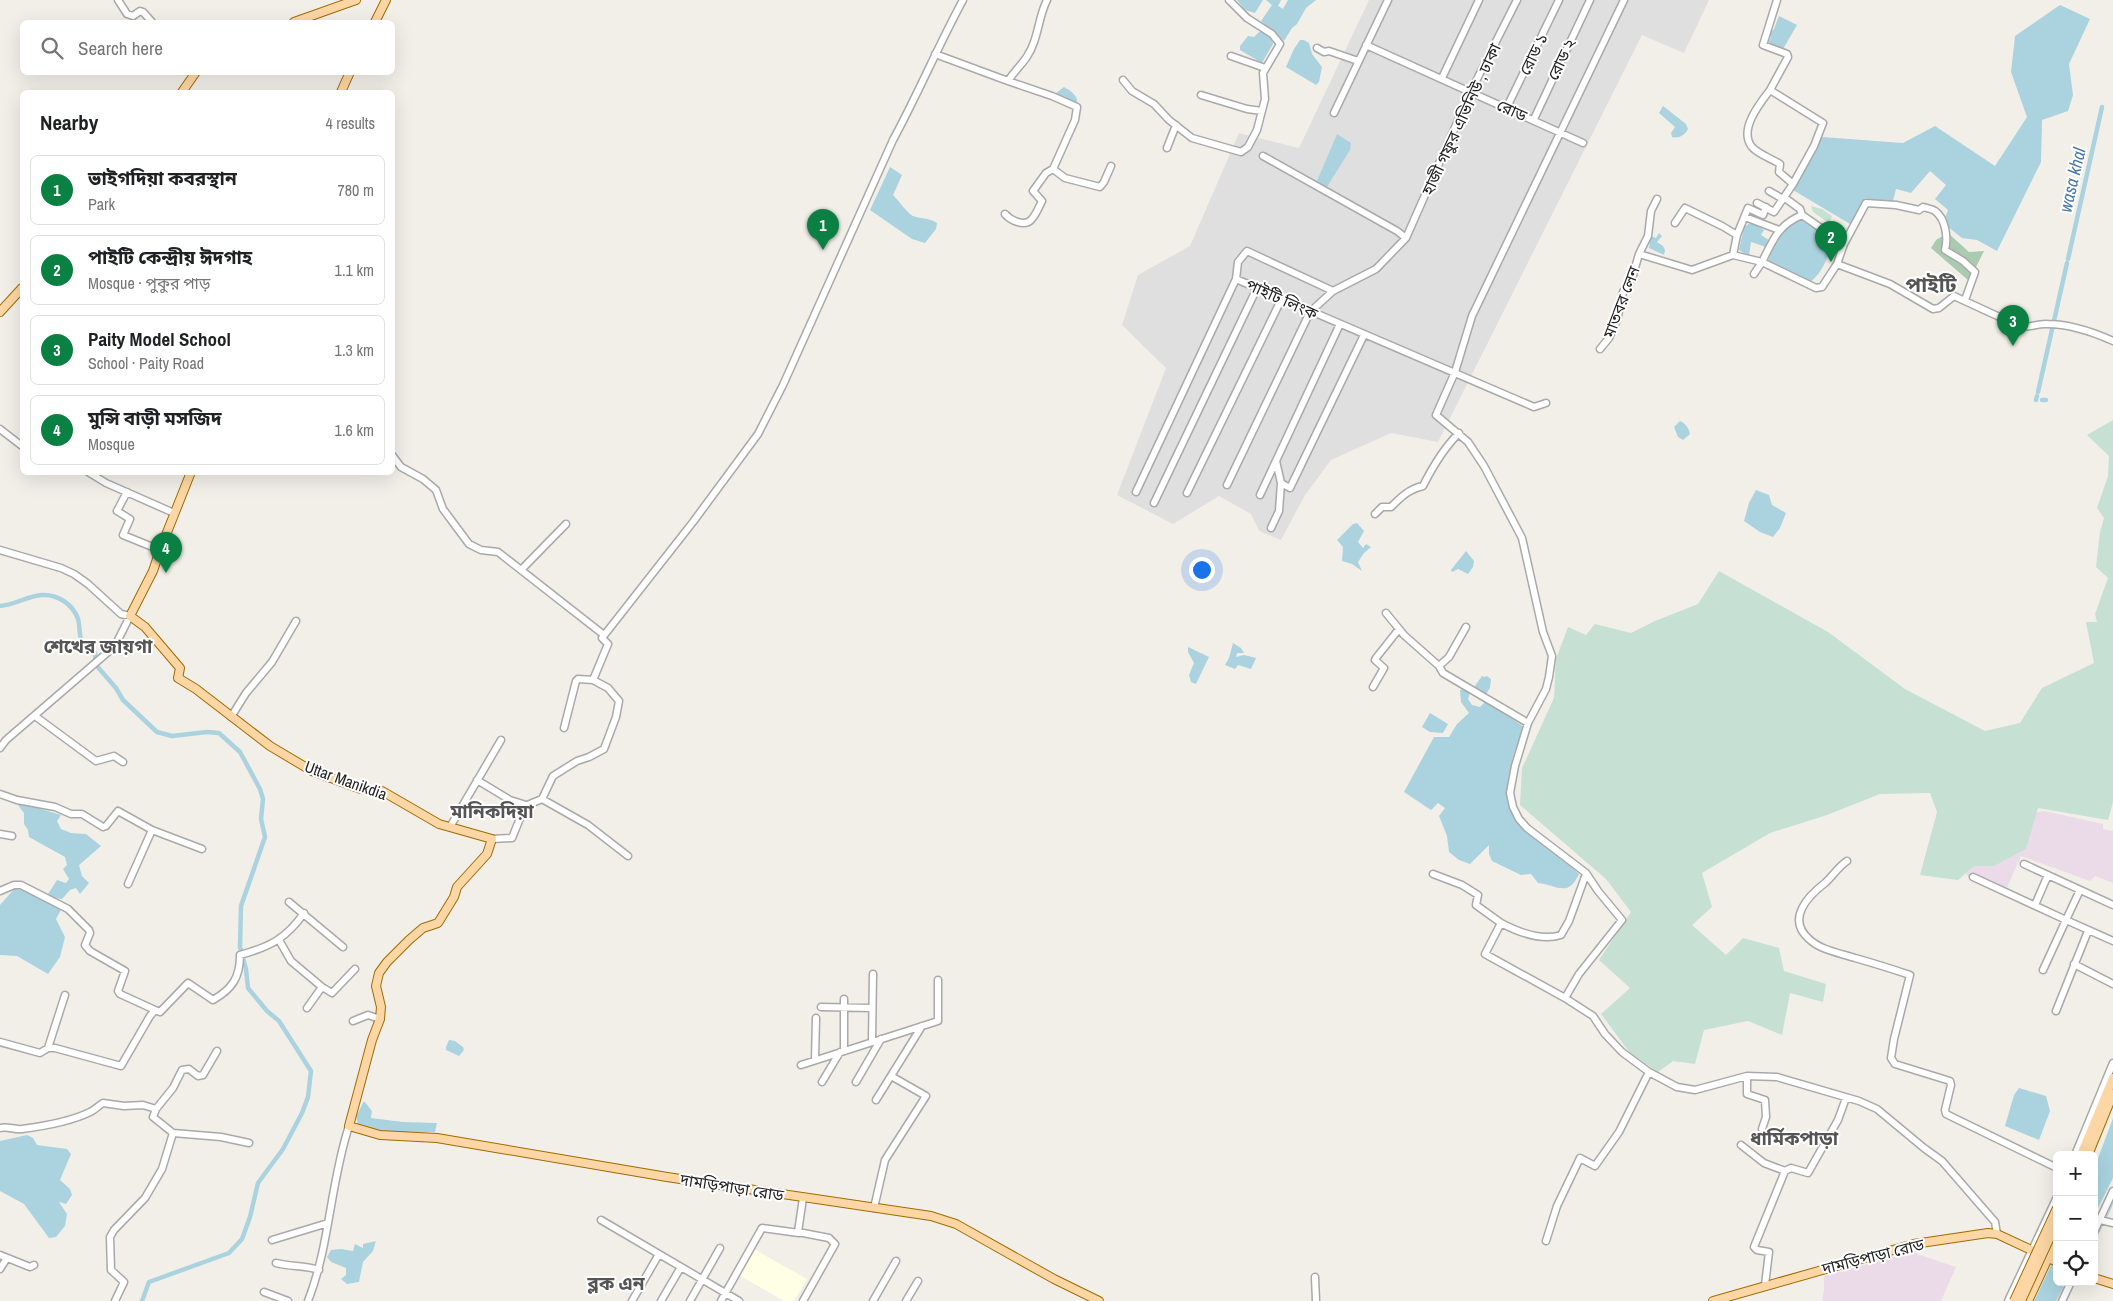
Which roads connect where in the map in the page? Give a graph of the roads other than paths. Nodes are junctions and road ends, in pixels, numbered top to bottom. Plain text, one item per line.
1 (118, 0) edge
2 (356, 0) edge
3 (386, 0) edge
4 (963, 0) edge
5 (1047, 0) edge
6 (1229, 0) edge
7 (1388, 0) edge
8 (1479, 0) edge
9 (1517, 0) edge
10 (1559, 0) edge
11 (1590, 0) edge
12 (1624, 0) edge
13 (1777, 0) edge
14 (150, 20) edge
15 (300, 20) edge
16 (376, 20) edge
17 (1366, 45) junction
18 (1317, 48) dead end
19 (935, 54) junction
20 (1231, 56) dead end
21 (1358, 61) junction
22 (1265, 68) junction
23 (194, 75) edge
24 (349, 75) edge
25 (1442, 78) junction
26 (1123, 80) dead end
27 (1008, 81) junction
28 (183, 90) edge
29 (342, 90) edge
30 (1770, 90) junction
31 (1471, 91) junction
32 (1201, 95) dead end
33 (1507, 107) junction
34 (1262, 111) junction
35 (1334, 113) dead end
36 (1534, 119) junction
37 (1176, 126) junction
38 (1560, 131) junction
39 (1583, 143) dead end
40 (1167, 148) dead end
41 (1263, 156) dead end
42 (1111, 166) dead end
43 (1053, 169) junction
44 (1793, 184) junction
45 (1769, 191) dead end
46 (1784, 198) junction
47 (1657, 199) dead end
48 (1757, 203) dead end
49 (1766, 207) junction
50 (1005, 214) dead end
51 (1802, 215) junction
52 (1745, 217) junction
53 (1675, 223) dead end
54 (1779, 230) junction
55 (1736, 235) junction
56 (1406, 238) junction
57 (1844, 244) junction
58 (1639, 254) junction
59 (1733, 255) junction
60 (1762, 262) junction
61 (1837, 264) junction
62 (1754, 274) dead end
63 (1236, 278) junction
64 (1257, 288) junction
65 (20, 290) edge
66 (1333, 291) junction
67 (1282, 298) junction
68 (1965, 300) junction
69 (0, 312) edge
70 (1310, 312) junction
71 (1340, 324) junction
72 (1364, 335) junction
73 (2113, 341) edge
74 (1600, 349) dead end
75 (1455, 372) junction
76 (1546, 403) dead end
77 (0, 430) edge
78 (1459, 433) junction
79 (20, 445) edge
80 (395, 459) edge
81 (1276, 461) junction
82 (94, 475) edge
83 (190, 475) edge
84 (1281, 483) junction
85 (1227, 485) dead end
86 (127, 492) junction
87 (1136, 492) dead end
88 (1187, 493) dead end
89 (1260, 495) dead end
90 (1154, 502) dead end
91 (174, 513) junction
92 (1375, 514) dead end
93 (566, 524) dead end
94 (1271, 528) dead end
95 (0, 550) edge
96 (160, 550) junction
97 (521, 570) junction
98 (1386, 613) dead end
99 (130, 616) junction
100 (296, 621) dead end
101 (1466, 627) dead end
102 (1399, 629) junction
103 (604, 636) junction
104 (1439, 666) junction
105 (593, 680) junction
106 (1373, 687) dead end
107 (35, 716) junction
108 (231, 716) junction
109 (1528, 723) junction
110 (564, 728) dead end
111 (3, 738) edge
112 (501, 740) dead end
113 (0, 748) edge
114 (123, 762) dead end
115 (477, 780) junction
116 (0, 794) edge
117 (542, 799) junction
118 (526, 805) junction
119 (450, 827) junction
120 (152, 830) junction
121 (0, 834) edge
122 (12, 836) dead end
123 (492, 839) junction
124 (202, 849) dead end
125 (628, 856) dead end
126 (1847, 861) dead end
127 (2024, 864) dead end
128 (1433, 874) dead end
129 (1586, 874) junction
130 (2048, 875) junction
131 (1973, 877) dead end
132 (128, 884) dead end
133 (2080, 890) junction
134 (0, 891) edge
135 (289, 902) dead end
136 (2035, 905) junction
137 (2113, 905) edge
138 (304, 914) junction
139 (2066, 920) junction
140 (1501, 923) junction
141 (2088, 932) junction
142 (279, 940) junction
143 (2113, 941) edge
144 (343, 947) dead end
145 (2074, 964) junction
146 (355, 968) dead end
147 (2043, 970) dead end
148 (873, 974) dead end
149 (938, 980) dead end
150 (2113, 984) edge
151 (322, 987) junction
152 (65, 995) dead end
153 (1564, 998) junction
154 (844, 999) dead end
155 (821, 1007) dead end
156 (307, 1008) dead end
157 (844, 1008) junction
158 (872, 1008) junction
159 (155, 1010) junction
160 (2056, 1011) dead end
161 (816, 1018) dead end
162 (380, 1019) junction
163 (353, 1021) dead end
164 (922, 1026) junction
165 (881, 1039) junction
166 (0, 1042) edge
167 (872, 1042) junction
168 (48, 1048) junction
169 (217, 1051) dead end
170 (842, 1052) junction
171 (815, 1060) junction
172 (2113, 1063) edge
173 (801, 1065) dead end
174 (1649, 1072) junction
175 (891, 1076) junction
176 (1747, 1076) junction
177 (2113, 1078) edge
178 (822, 1082) dead end
179 (856, 1082) dead end
180 (2113, 1094) edge
181 (1846, 1098) junction
182 (876, 1100) dead end
183 (156, 1110) junction
184 (349, 1126) junction
185 (0, 1128) edge
186 (1762, 1129) dead end
187 (173, 1133) junction
188 (249, 1143) dead end
189 (2093, 1143) junction
190 (1741, 1145) dead end
191 (2077, 1151) edge
192 (2083, 1151) edge
193 (2090, 1151) edge
194 (2094, 1151) edge
195 (2053, 1166) edge
196 (1785, 1171) junction
197 (2113, 1191) edge
198 (803, 1198) junction
199 (2053, 1205) edge
200 (874, 1208) junction
201 (2053, 1217) edge
202 (602, 1220) dead end
203 (2100, 1220) junction
204 (328, 1223) junction
205 (2113, 1223) edge
206 (2098, 1224) edge
207 (2053, 1231) edge
208 (799, 1233) junction
209 (1997, 1234) junction
210 (272, 1240) dead end
211 (1546, 1241) dead end
212 (2056, 1241) edge
213 (720, 1248) dead end
214 (2032, 1250) junction
215 (659, 1254) junction
216 (3, 1256) edge
217 (2052, 1260) edge
218 (896, 1262) dead end
219 (276, 1263) dead end
220 (34, 1265) dead end
221 (681, 1267) junction
222 (0, 1269) edge
223 (319, 1270) junction
224 (1315, 1277) dead end
225 (702, 1279) junction
226 (2098, 1279) edge
227 (918, 1281) dead end
228 (2113, 1284) edge
229 (1765, 1285) junction
230 (2070, 1286) edge
231 (264, 1292) dead end
232 (725, 1293) junction
233 (115, 1301) edge
234 (288, 1301) edge
235 (308, 1301) edge
236 (632, 1301) edge
237 (661, 1301) edge
238 (690, 1301) edge
239 (721, 1301) edge
240 (739, 1301) edge
241 (802, 1301) edge
242 (873, 1301) edge
243 (906, 1301) edge
244 (1099, 1301) edge
245 (1316, 1301) edge
246 (1713, 1301) edge
247 (2008, 1301) edge
248 (2014, 1301) edge
249 (2021, 1301) edge
250 (2028, 1301) edge
251 (2062, 1301) edge

1 - 14 street
2 - 15 main road
3 - 16 main road
4 - 19 street
5 - 27 street
6 - 22 street
7 - 17 street
8 - 25 street
9 - 31 street, হাজী গফুর এভিনিউ , ঢাকা
10 - 33 street, রোড ১
11 - 36 street, রোড ২
12 - 38 street
13 - 30 street
17 - 21 street
17 - 25 street, রোড
18 - 21 street
19 - 27 street
19 - 103 street
20 - 22 street
21 - 35 street
22 - 34 street
23 - 28 main road
24 - 29 main road
25 - 31 street, রোড
26 - 37 street
27 - 43 street
30 - 44 street
30 - 44 street
31 - 33 street, রোড
31 - 56 street, হাজী গফুর এভিনিউ , ঢাকা
32 - 34 street
33 - 36 street, রোড
34 - 37 street
36 - 38 street, রোড
37 - 40 street
38 - 39 street, রোড
38 - 75 street
41 - 56 street
42 - 43 street
43 - 50 street
44 - 46 street
45 - 46 street
46 - 49 street
46 - 51 street
47 - 58 street, মাতবর লেন
48 - 49 street
49 - 52 street
51 - 54 street
51 - 57 street
52 - 54 street
52 - 55 street
53 - 55 street
54 - 60 street
55 - 59 street
56 - 66 street
57 - 61 street
57 - 68 street
58 - 59 street, মাতবর লেন
58 - 74 street, মাতবর লেন
59 - 60 street
60 - 61 street
60 - 62 street
61 - 68 street
63 - 64 street, পাইটি লিংক
63 - 66 street
63 - 87 street, পাইটি লিংক
64 - 67 street, পাইটি লিংক
64 - 90 street
65 - 69 main road
66 - 70 street
67 - 70 street, পাইটি লিংক
67 - 88 street
68 - 73 street
70 - 71 street, পাইটি লিংক
70 - 85 street
71 - 72 street, পাইটি লিংক
71 - 81 street
72 - 75 street, পাইটি লিংক
72 - 84 street
75 - 76 street, পাইটি লিংক
75 - 78 street
77 - 79 street
78 - 92 street
78 - 109 street
80 - 97 street
81 - 84 street
81 - 89 street
82 - 86 street
83 - 91 main road
84 - 94 street
86 - 91 street
86 - 96 street
91 - 96 main road
93 - 97 street
95 - 99 street
96 - 99 main road
97 - 103 street
98 - 102 street
99 - 107 street
99 - 108 main road, Uttar Manikdia
100 - 108 street
101 - 104 street
102 - 104 street
102 - 106 street
103 - 105 street
104 - 109 street
105 - 110 street
105 - 117 street
107 - 111 street
107 - 114 street
108 - 119 main road, Uttar Manikdia
109 - 129 street
111 - 113 street
112 - 115 street
115 - 118 street
115 - 119 street
116 - 120 street
117 - 118 street
117 - 125 street
118 - 123 street
119 - 123 main road, Uttar Manikdia
120 - 124 street
120 - 132 street
121 - 122 street
123 - 162 main road
126 - 195 street
127 - 130 street
128 - 140 street
129 - 140 street
129 - 153 street
130 - 133 street
130 - 136 street
131 - 136 street
133 - 137 street
133 - 139 street
134 - 159 street
135 - 138 street
136 - 139 street
138 - 142 street
138 - 144 street
139 - 141 street
139 - 147 street
140 - 153 street
141 - 143 street
141 - 145 street
142 - 151 street
142 - 159 street
145 - 150 street
145 - 160 street
146 - 151 street
148 - 158 street
149 - 164 street
151 - 156 street
152 - 168 street
153 - 174 street
154 - 157 street
155 - 157 street
157 - 158 street
157 - 170 street
158 - 167 street
159 - 168 street
161 - 171 street
162 - 163 street
162 - 184 main road
164 - 165 street
164 - 175 street
165 - 167 street
165 - 179 street
166 - 168 street
167 - 170 street
169 - 183 street
170 - 171 street
170 - 178 street
171 - 173 street
172 - 191 street
174 - 176 street
174 - 211 street
175 - 182 street
175 - 200 street
176 - 181 street
176 - 186 street
177 - 192 main road
180 - 189 main road
181 - 196 street
181 - 209 street
183 - 185 street
183 - 187 street
184 - 198 main road, দামড়িপাড়া রোড
184 - 204 street
187 - 188 street
187 - 233 street
189 - 193 main road
189 - 194 main road
190 - 196 street
196 - 229 street
197 - 203 street
198 - 200 main road, দামড়িপাড়া রোড
198 - 208 street
199 - 214 street
200 - 244 main road, দামড়িপাড়া রোড
201 - 248 main road, bridge
202 - 215 street
203 - 205 street
203 - 206 street
204 - 210 street
204 - 223 street
207 - 249 main road, bridge
208 - 232 street
208 - 241 street
209 - 214 main road, দামড়িপাড়া রোড
209 - 229 main road, দামড়িপাড়া রোড
212 - 217 main road
213 - 225 street
214 - 217 main road, দামড়িপাড়া রোড
214 - 247 street
215 - 221 street
215 - 236 street
216 - 220 street
216 - 222 street
217 - 250 main road
218 - 242 street
219 - 223 street
221 - 225 street
221 - 237 street
223 - 235 street
224 - 245 street
225 - 232 street
225 - 238 street
226 - 228 main road
227 - 243 street
229 - 246 main road, দামড়িপাড়া রোড
230 - 251 street
231 - 234 street
232 - 239 street
232 - 240 street

